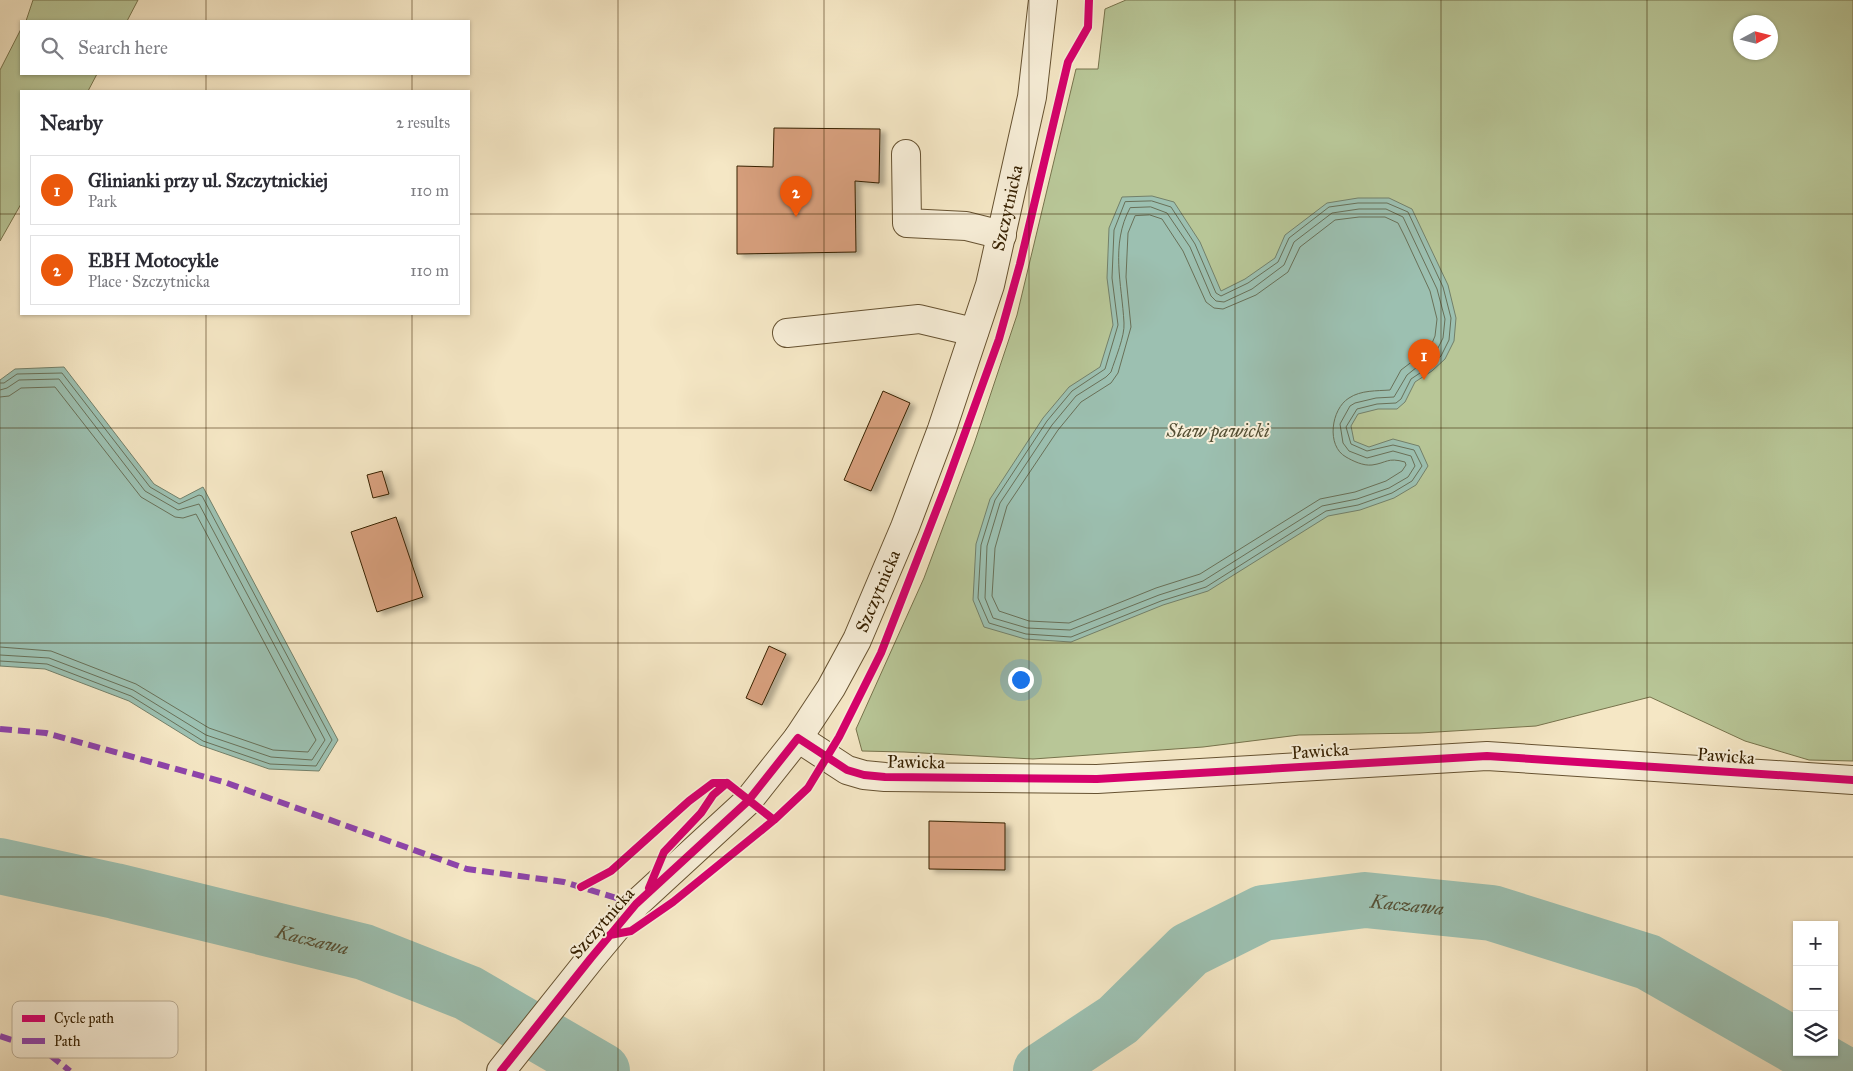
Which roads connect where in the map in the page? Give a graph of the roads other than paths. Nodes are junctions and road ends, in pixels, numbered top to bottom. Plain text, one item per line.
1 (1042, 0) edge
2 (906, 154) dead end
3 (1002, 235) junction
4 (974, 332) junction
5 (787, 333) dead end
6 (798, 738) junction
7 (1853, 780) edge
8 (501, 1071) edge

1 - 3 street, Szczytnicka
2 - 3 street
3 - 4 street, Szczytnicka
4 - 5 street
4 - 6 street, Szczytnicka
6 - 7 street, Pawicka
6 - 8 street, Szczytnicka

